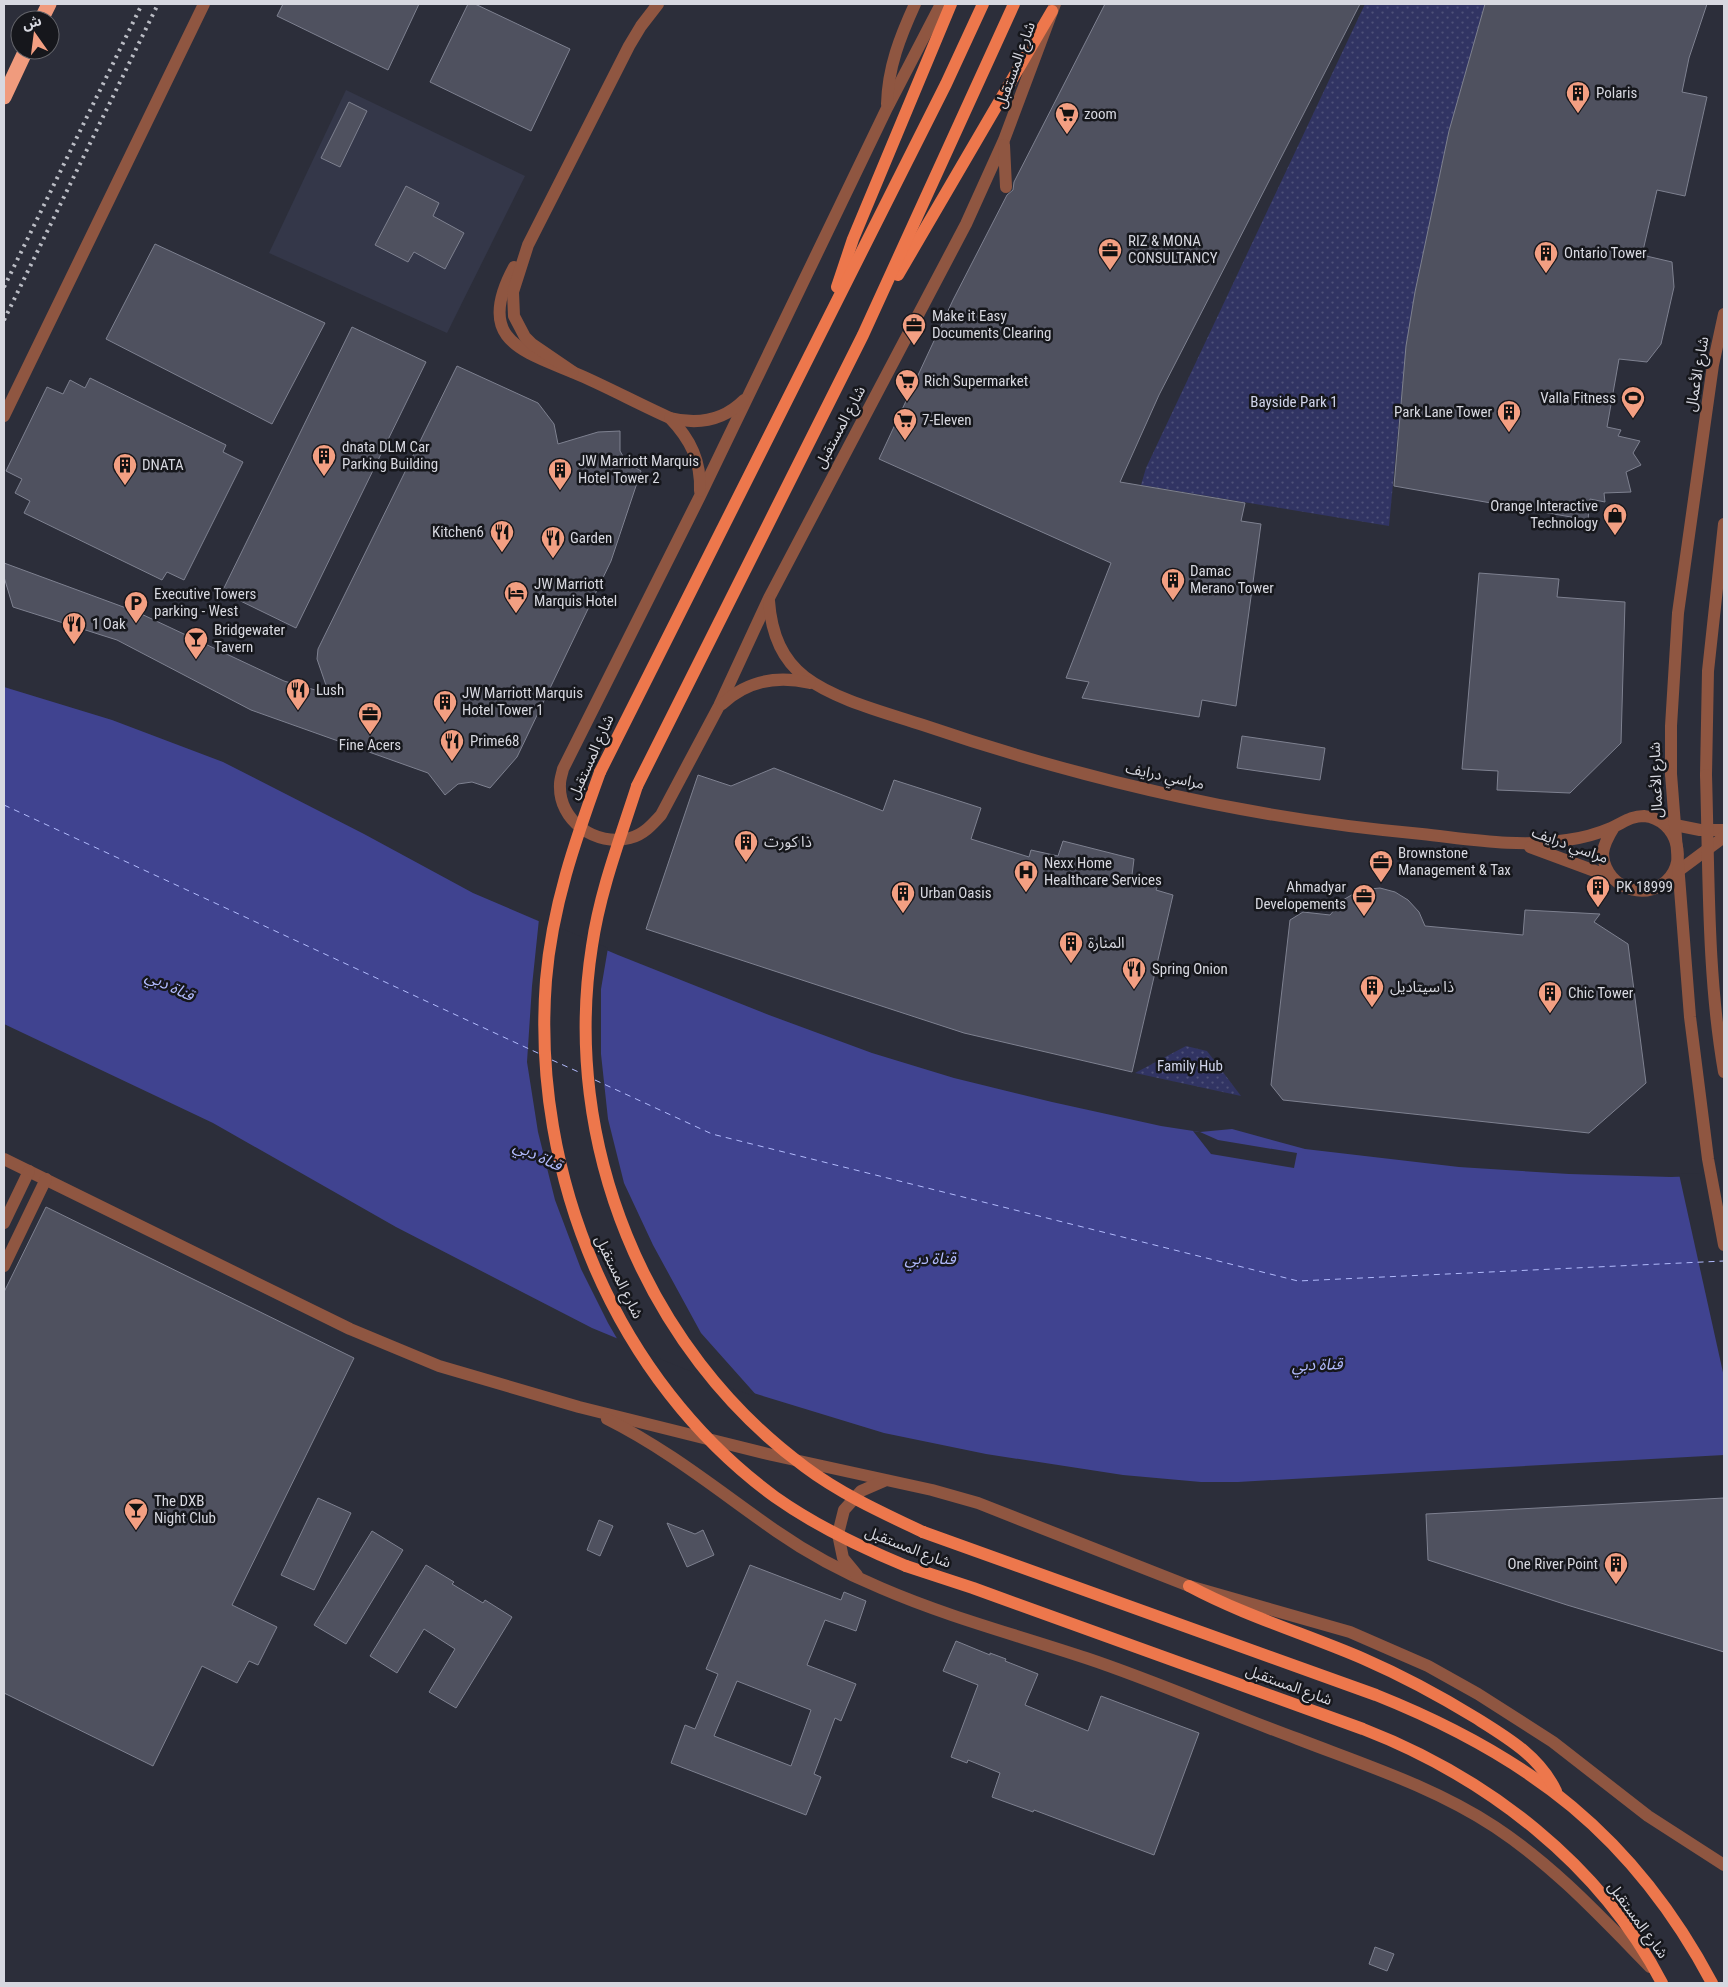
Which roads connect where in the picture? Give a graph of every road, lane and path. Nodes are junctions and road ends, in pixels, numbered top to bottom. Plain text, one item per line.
1 (204, 4) edge
2 (658, 4) edge
3 (915, 4) edge
4 (941, 4) edge
5 (951, 4) edge
6 (983, 4) edge
7 (1014, 4) edge
8 (1054, 7) edge
9 (21, 60) edge
10 (4, 97) edge
11 (886, 108) junction
12 (1004, 140) junction
13 (1006, 187) dead end
14 (1724, 314) edge
15 (829, 316) junction
16 (863, 335) junction
17 (748, 397) junction
18 (4, 416) edge
19 (670, 418) junction
20 (700, 496) junction
21 (1724, 524) edge
22 (769, 598) junction
23 (817, 685) junction
24 (719, 706) junction
25 (1662, 822) junction
26 (1614, 827) junction
27 (1724, 830) edge
28 (1724, 837) edge
29 (1518, 843) junction
30 (1671, 876) junction
31 (1611, 877) junction
32 (1724, 1072) edge
33 (4, 1159) edge
34 (29, 1171) junction
35 (46, 1179) junction
36 (4, 1222) edge
37 (1724, 1245) edge
38 (4, 1266) edge
39 (579, 1407) junction
40 (884, 1481) junction
41 (859, 1578) junction
42 (1188, 1586) junction
43 (1557, 1793) junction
44 (1724, 1865) edge
45 (1660, 1980) edge
46 (1712, 1983) edge

1 - 18 street
2 - 19 street
3 - 11 street
4 - 11 street, شارع المستقبل
5 - 15 main road
6 - 15 main road, شارع المستقبل
7 - 16 main road, شارع المستقبل
8 - 12 street, شارع المستقبل
8 - 16 main road
9 - 10 highway
11 - 17 street, شارع المستقبل
12 - 13 street
12 - 22 street, شارع المستقبل
14 - 37 street, شارع الأعمال, bridge
15 - 45 main road, شارع المستقبل, bridge
16 - 43 main road, شارع المستقبل, bridge
17 - 19 street
17 - 20 street, شارع المستقبل
19 - 20 street
20 - 24 street, شارع المستقبل
21 - 32 street, bridge
22 - 23 street, مراسي درايف
22 - 24 street, شارع المستقبل
23 - 24 street, مراسي درايف
23 - 29 street, مراسي درايف
25 - 26 street
25 - 27 street
25 - 30 street
26 - 29 street, مراسي درايف
26 - 31 street
28 - 30 street
29 - 31 street, مراسي درايف
30 - 31 street
33 - 34 street
34 - 35 street
34 - 36 street
35 - 38 street
35 - 39 street
39 - 40 street
39 - 41 street
40 - 41 street
40 - 42 street
41 - 45 street
42 - 43 main road
42 - 44 street
43 - 46 main road, شارع المستقبل

